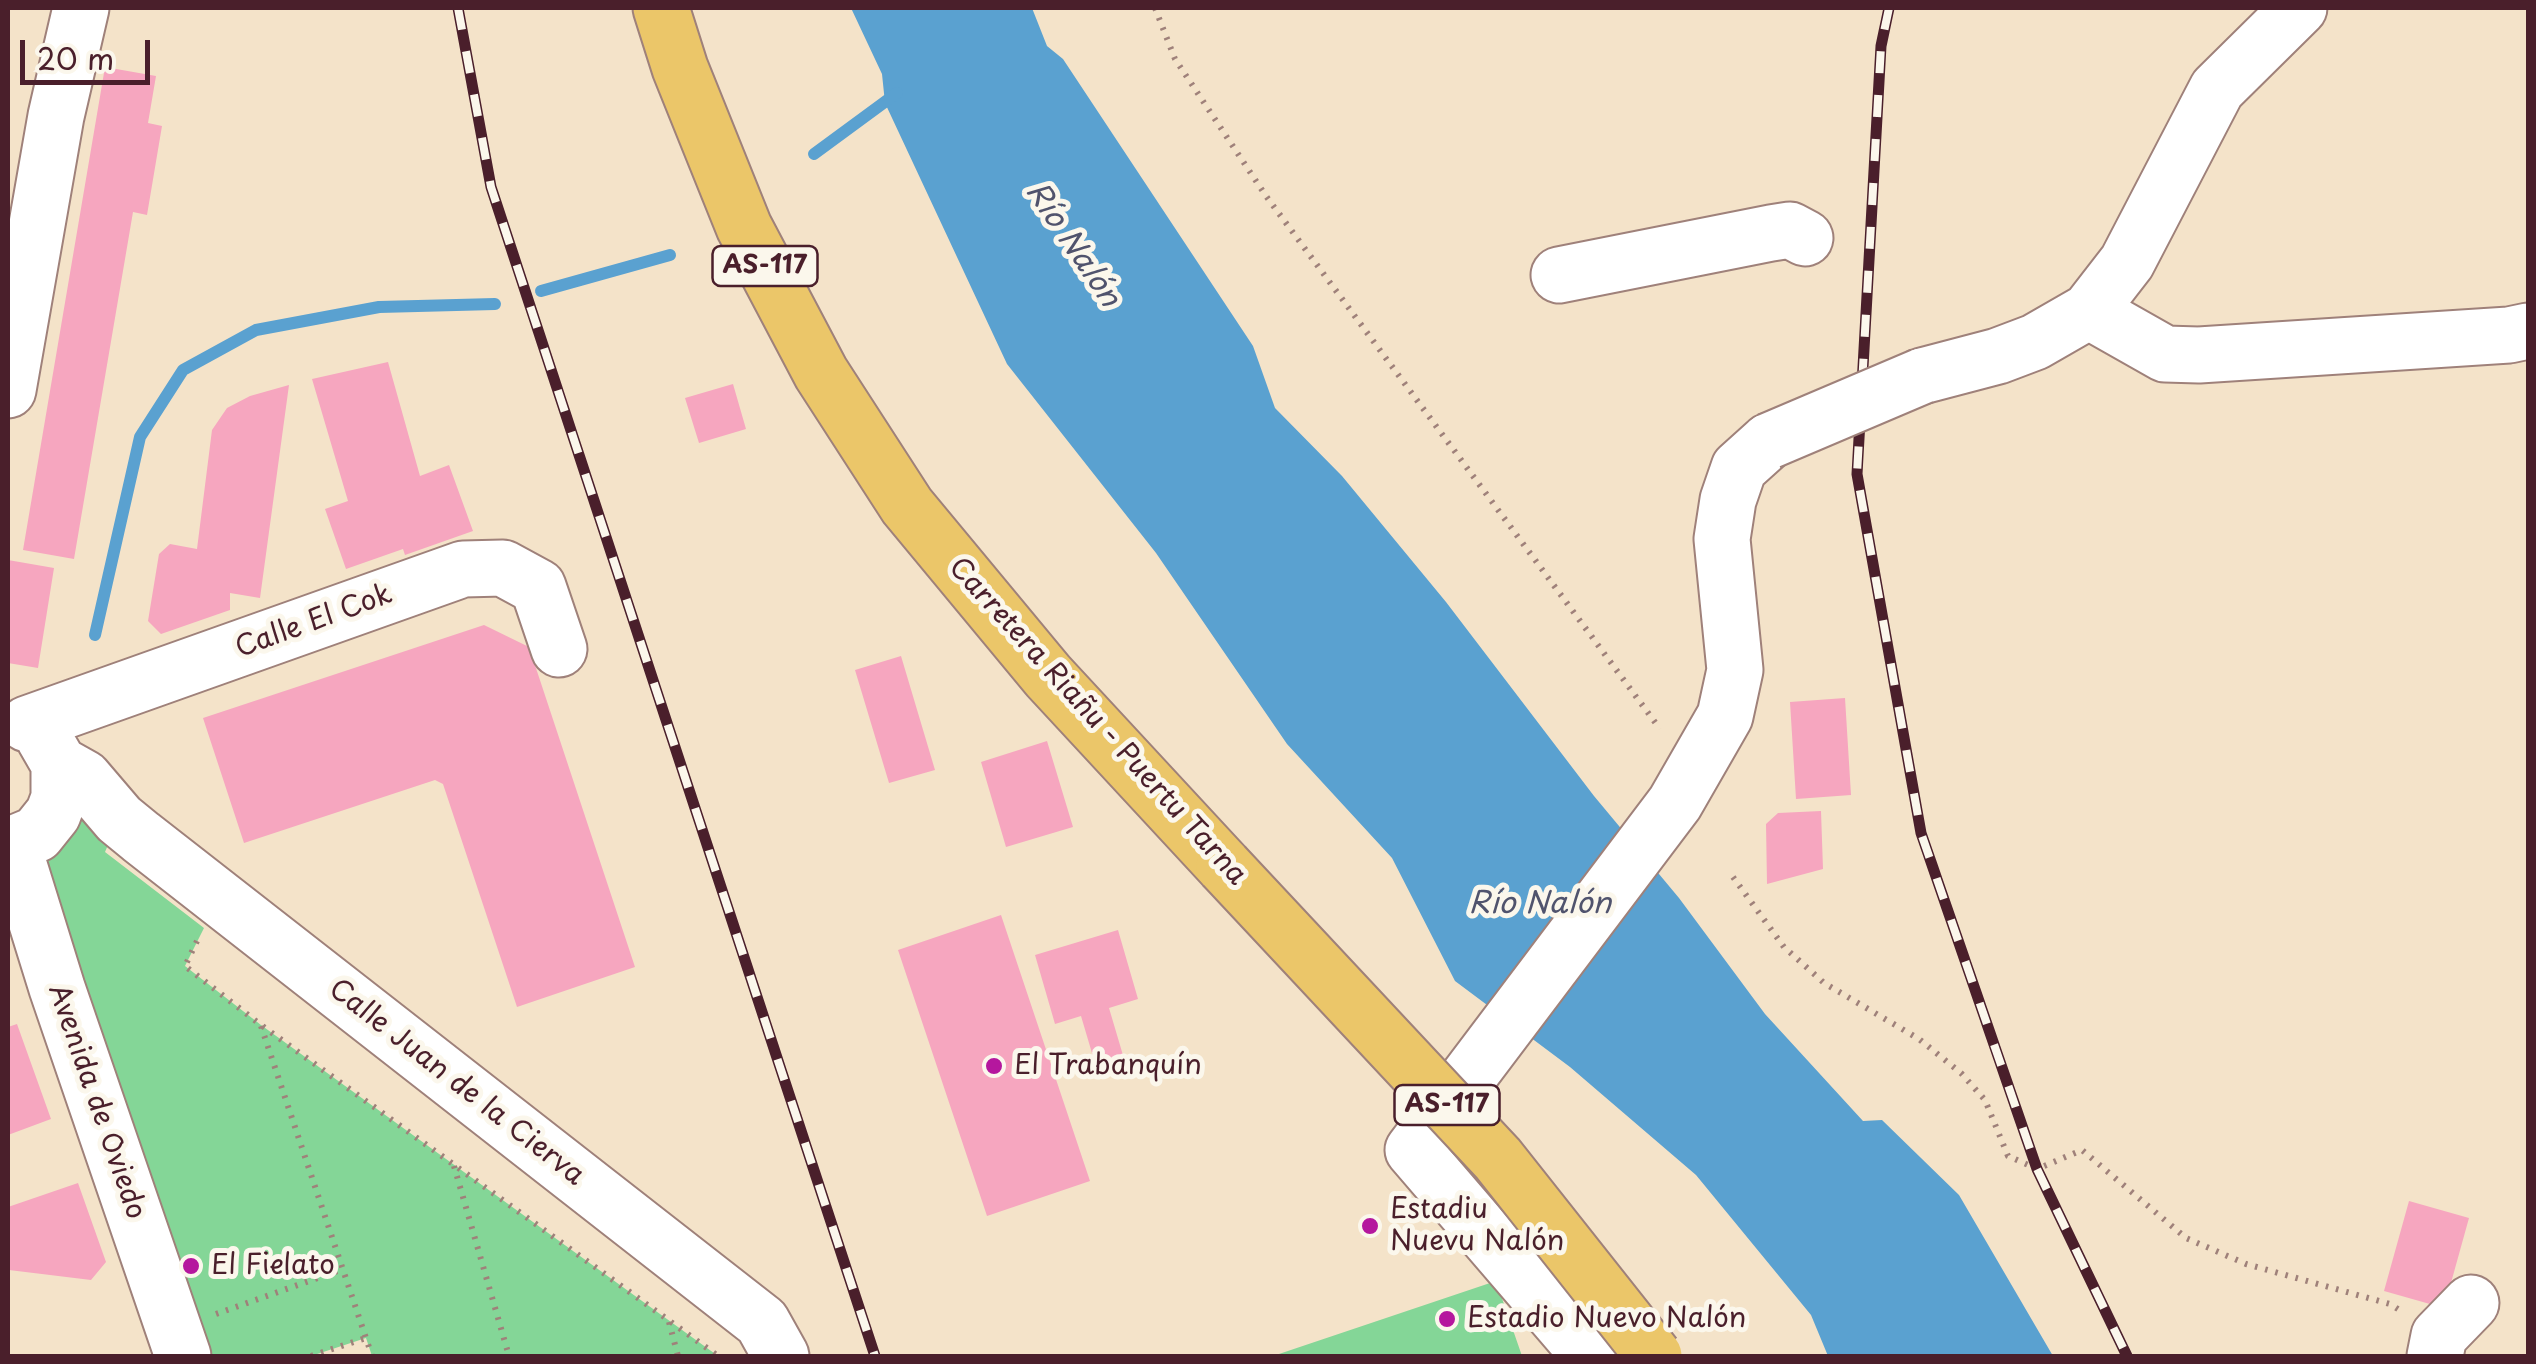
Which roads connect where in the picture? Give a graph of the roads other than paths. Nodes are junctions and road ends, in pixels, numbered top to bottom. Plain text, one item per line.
1 (81, 8) edge
2 (661, 8) edge
3 (2301, 13) edge
4 (1805, 238) dead end
5 (1559, 275) dead end
6 (2089, 311) junction
7 (2528, 331) edge
8 (8, 390) edge
9 (559, 649) dead end
10 (28, 785) edge
11 (178, 1343) edge
12 (781, 1356) edge
13 (1590, 1356) edge
14 (1654, 1356) edge

1 - 8 street
2 - 14 main road, Carretera Riañu - Puertu Tarna / AS-117, bridge
3 - 6 street
4 - 5 street
6 - 7 street
6 - 13 street, bridge
9 - 10 street, Calle El Cok
10 - 11 street, Avenida de Oviedo
10 - 12 street, Calle Juan de la Cierva

